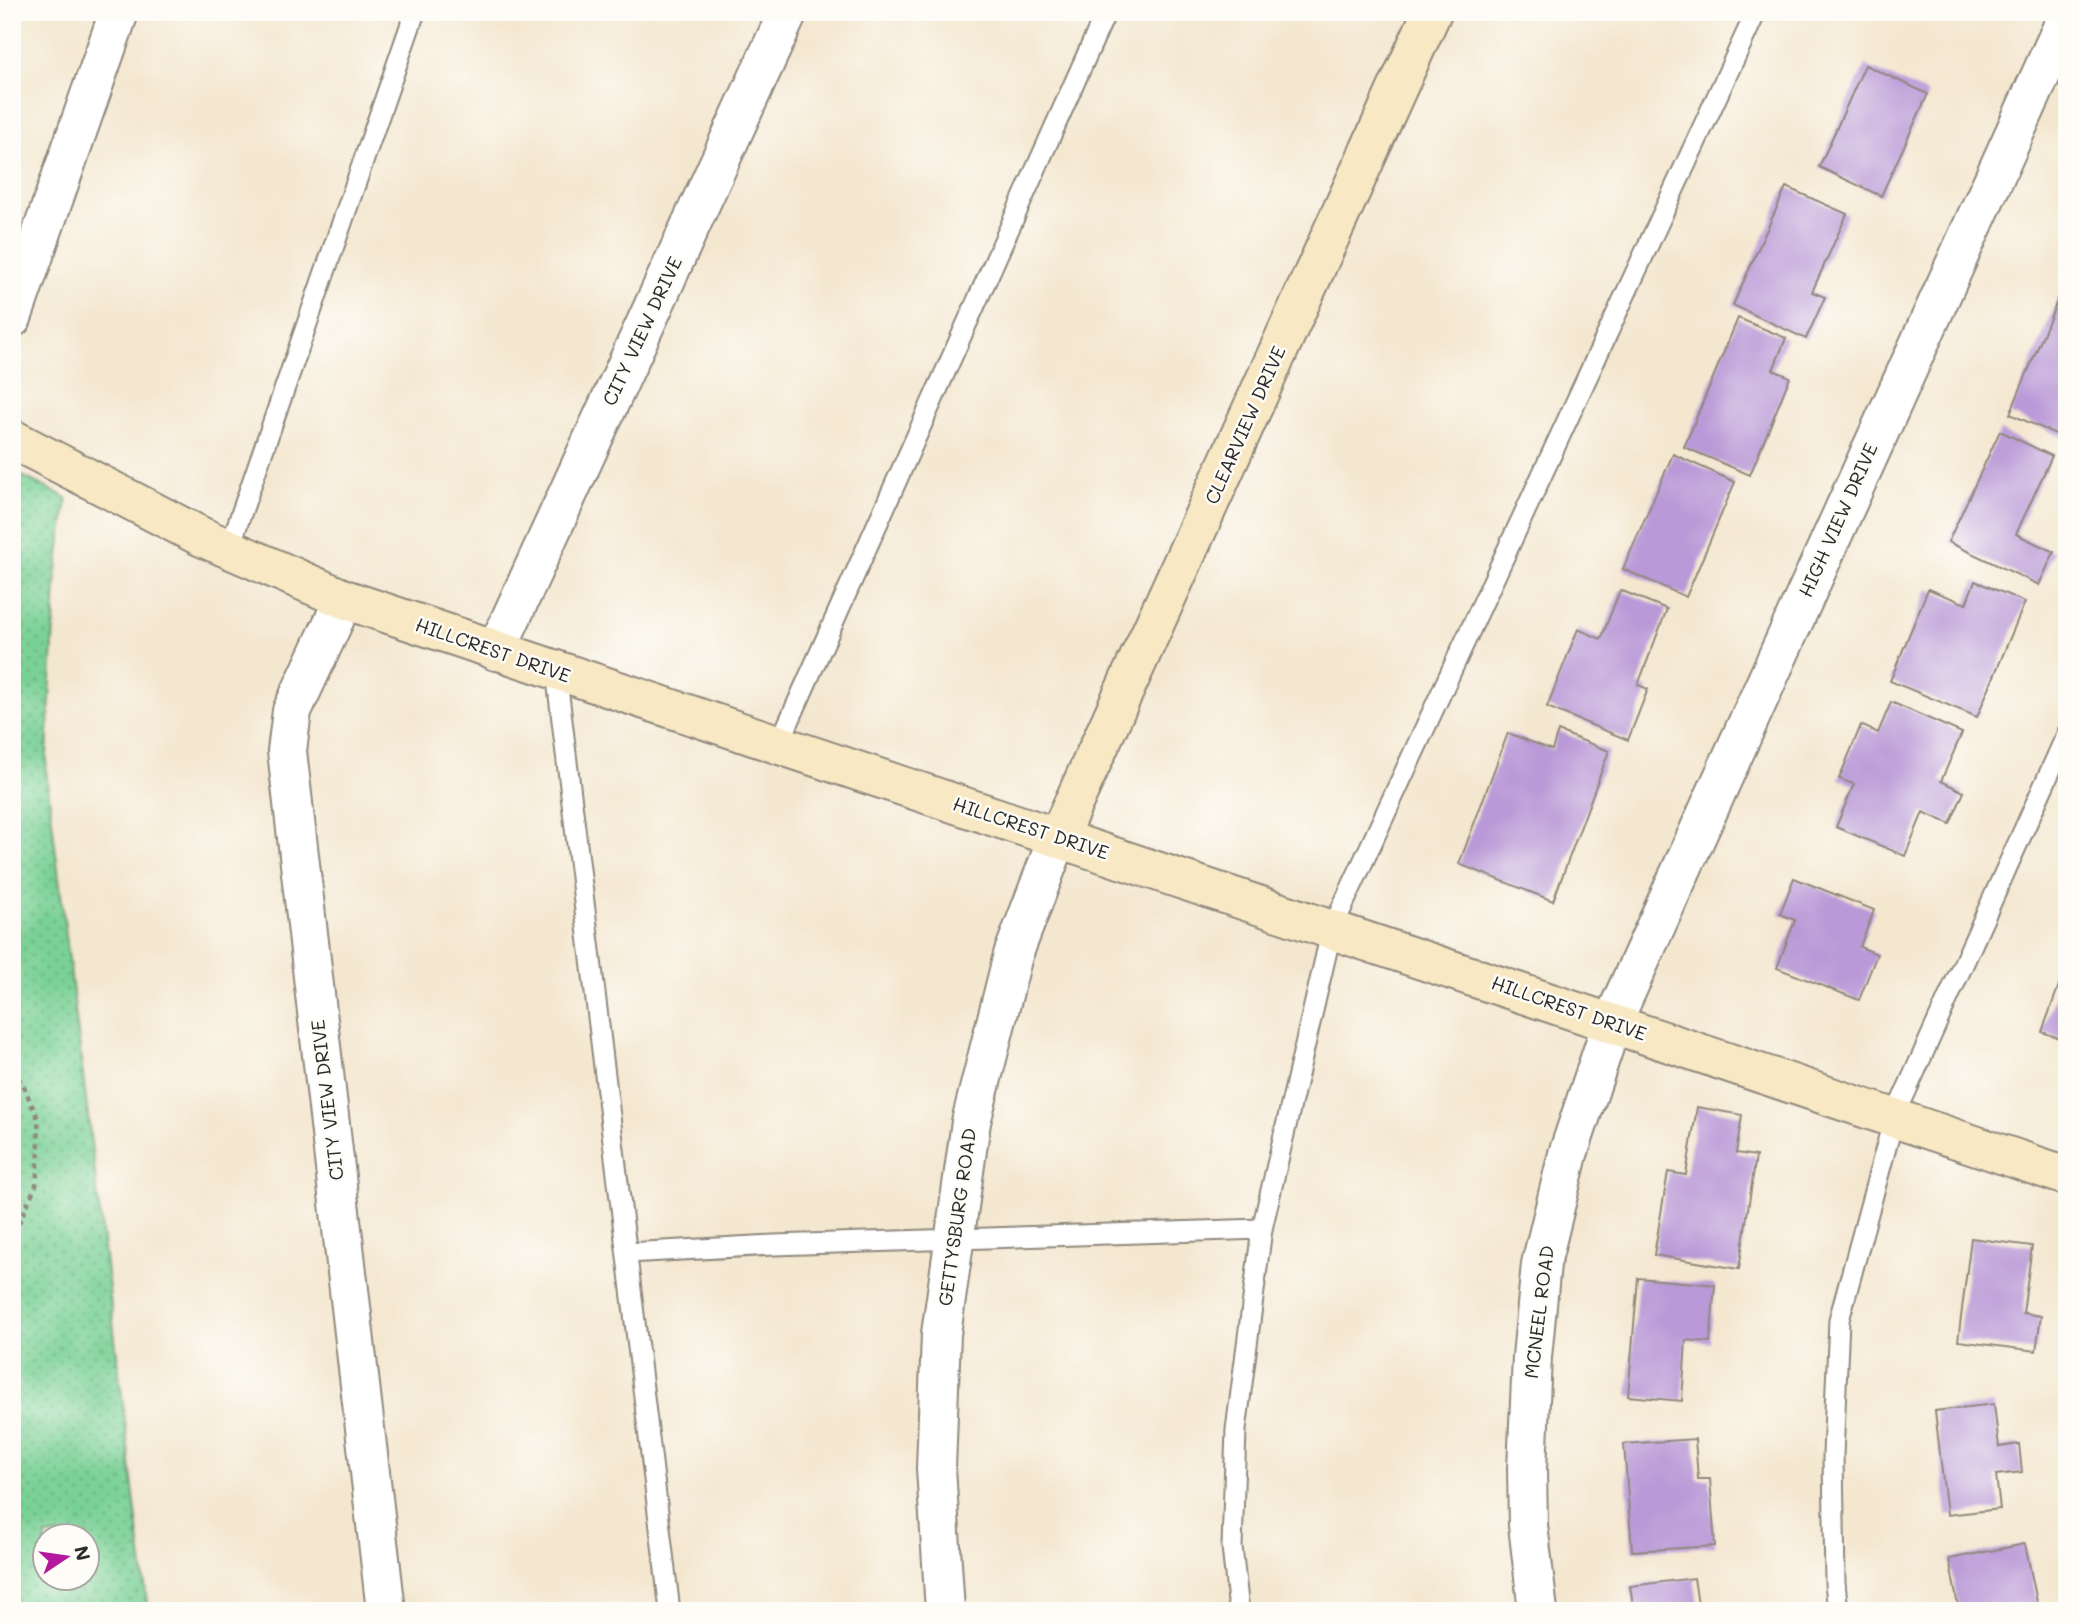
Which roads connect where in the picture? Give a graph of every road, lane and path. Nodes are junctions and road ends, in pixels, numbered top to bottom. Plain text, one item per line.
1 (119, 12) edge
2 (415, 12) edge
3 (788, 12) edge
4 (1106, 12) edge
5 (1432, 12) edge
6 (1756, 12) edge
7 (2067, 17) edge
8 (12, 318) edge
9 (12, 439) edge
10 (229, 549) junction
11 (344, 599) junction
12 (496, 651) junction
13 (556, 671) junction
14 (2067, 734) edge
15 (779, 744) junction
16 (1058, 837) junction
17 (1332, 929) junction
18 (1612, 1023) junction
19 (12, 1069) edge
20 (1894, 1118) junction
21 (2067, 1176) edge
22 (1262, 1228) junction
23 (12, 1238) edge
24 (955, 1238) junction
25 (627, 1253) junction
26 (386, 1611) edge
27 (670, 1611) edge
28 (945, 1611) edge
29 (1240, 1611) edge
30 (1538, 1611) edge
31 (1838, 1611) edge

1 - 8 street
2 - 10 lane
3 - 12 street, CITY VIEW DRIVE
4 - 15 lane
5 - 16 street, CLEARVIEW DRIVE
6 - 17 lane
7 - 18 street, HIGH VIEW DRIVE
9 - 10 street, HILLCREST DRIVE
10 - 11 street, HILLCREST DRIVE
11 - 12 street, HILLCREST DRIVE
11 - 26 street, CITY VIEW DRIVE
12 - 13 street, HILLCREST DRIVE
13 - 15 street, HILLCREST DRIVE
13 - 25 lane
14 - 20 lane
15 - 16 street, HILLCREST DRIVE
16 - 17 street, HILLCREST DRIVE
16 - 24 street, GETTYSBURG ROAD
17 - 18 street, HILLCREST DRIVE
17 - 22 lane
18 - 20 street, HILLCREST DRIVE
18 - 30 street, MCNEEL ROAD
19 - 23 path
20 - 21 street, HILLCREST DRIVE
20 - 31 lane
22 - 24 lane
22 - 29 lane
24 - 25 lane
24 - 28 street, GETTYSBURG ROAD
25 - 27 lane

